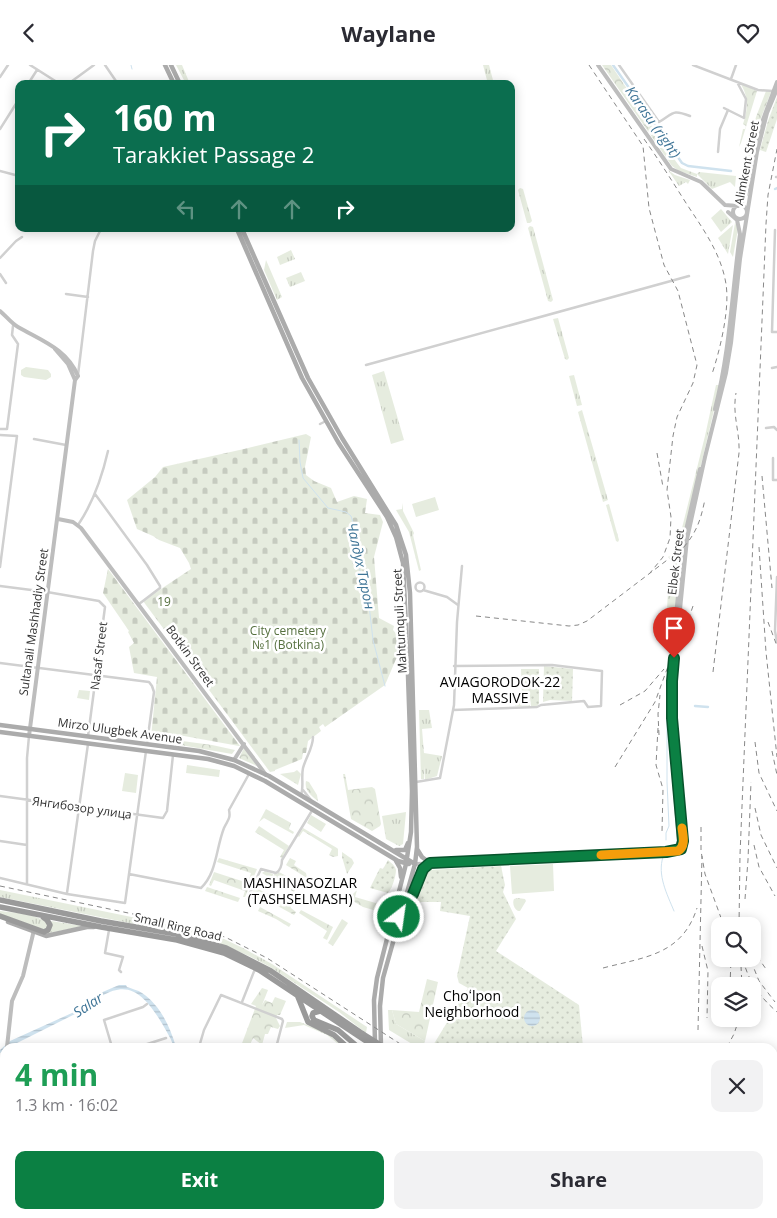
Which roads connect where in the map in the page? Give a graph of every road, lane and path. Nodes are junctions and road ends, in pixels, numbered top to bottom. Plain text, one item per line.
1 (8, 65) edge
2 (30, 65) edge
3 (104, 65) edge
4 (166, 65) edge
5 (171, 65) edge
6 (598, 65) edge
7 (619, 65) edge
8 (694, 65) edge
9 (736, 65) edge
10 (91, 66) edge
11 (37, 70) junction
12 (0, 77) edge
13 (731, 79) junction
14 (31, 80) edge
15 (53, 80) edge
16 (73, 80) edge
17 (115, 80) edge
18 (172, 80) edge
19 (178, 80) edge
20 (736, 81) junction
21 (777, 82) edge
22 (775, 90) edge
23 (15, 106) edge
24 (724, 108) dead end
25 (728, 110) junction
26 (690, 116) dead end
27 (0, 130) edge
28 (718, 152) dead end
29 (0, 171) edge
30 (15, 175) edge
31 (712, 192) junction
32 (738, 206) junction
33 (728, 212) junction
34 (747, 213) junction
35 (735, 217) junction
36 (740, 229) junction
37 (775, 230) dead end
38 (101, 232) edge
39 (238, 232) edge
40 (243, 232) edge
41 (22, 237) dead end
42 (0, 258) edge
43 (0, 275) edge
44 (689, 276) dead end
45 (6, 283) dead end
46 (66, 294) dead end
47 (88, 297) junction
48 (0, 313) edge
49 (15, 326) junction
50 (777, 332) edge
51 (366, 365) dead end
52 (777, 367) edge
53 (772, 368) dead end
54 (77, 378) junction
55 (308, 384) junction
56 (326, 421) junction
57 (320, 424) dead end
58 (766, 428) dead end
59 (0, 429) edge
60 (777, 430) edge
61 (0, 435) edge
62 (34, 439) dead end
63 (67, 445) junction
64 (108, 451) dead end
65 (774, 458) dead end
66 (777, 480) edge
67 (95, 494) junction
68 (58, 519) junction
69 (78, 525) junction
70 (0, 559) edge
71 (462, 566) dead end
72 (0, 567) edge
73 (777, 577) edge
74 (0, 586) edge
75 (417, 590) junction
76 (423, 590) junction
77 (47, 592) junction
78 (410, 593) junction
79 (139, 604) junction
80 (459, 605) junction
81 (777, 642) edge
82 (0, 663) edge
83 (454, 666) junction
84 (38, 668) junction
85 (96, 675) junction
86 (453, 710) junction
87 (0, 725) edge
88 (30, 729) junction
89 (0, 732) edge
90 (30, 736) junction
91 (88, 737) junction
92 (313, 737) dead end
93 (88, 744) junction
94 (244, 744) junction
95 (147, 745) junction
96 (146, 751) junction
97 (173, 755) junction
98 (235, 760) junction
99 (234, 766) junction
100 (250, 773) junction
101 (266, 775) junction
102 (416, 782) junction
103 (303, 789) junction
104 (414, 791) junction
105 (301, 795) junction
106 (0, 796) edge
107 (28, 800) junction
108 (312, 802) junction
109 (79, 808) junction
110 (313, 809) junction
111 (137, 815) junction
112 (412, 818) junction
113 (343, 820) junction
114 (339, 825) junction
115 (0, 841) edge
116 (27, 845) junction
117 (417, 847) junction
118 (395, 850) junction
119 (675, 851) junction
120 (408, 858) junction
121 (394, 859) junction
122 (430, 863) junction
123 (406, 864) junction
124 (415, 864) junction
125 (129, 874) junction
126 (0, 877) edge
127 (27, 883) junction
128 (401, 883) junction
129 (67, 893) junction
130 (247, 899) dead end
131 (0, 900) edge
132 (0, 907) edge
133 (41, 915) junction
134 (0, 917) edge
135 (399, 917) junction
136 (100, 927) junction
137 (110, 929) junction
138 (33, 931) junction
139 (256, 966) junction
140 (121, 972) dead end
141 (297, 995) junction
142 (242, 1002) junction
143 (308, 1003) junction
144 (146, 1004) dead end
145 (320, 1011) junction
146 (315, 1021) junction
147 (362, 1036) junction
148 (166, 1038) dead end
149 (7, 1043) edge
150 (111, 1043) edge
151 (150, 1043) edge
152 (201, 1043) edge
153 (277, 1043) edge
154 (343, 1043) edge
155 (353, 1043) edge
156 (370, 1043) edge
157 (375, 1043) edge
158 (375, 1043) edge
159 (383, 1043) edge

1 - 12 street
2 - 11 street
3 - 17 street
4 - 18 main road
5 - 19 main road
6 - 31 main road
7 - 26 street
8 - 13 street
9 - 13 street
10 - 16 street
11 - 14 street
11 - 15 street
13 - 20 street
20 - 22 street
20 - 25 street
21 - 22 main road, Alimkent Street
22 - 32 main road, Alimkent Street
22 - 34 main road, Alimkent Street
23 - 27 street
24 - 25 street
25 - 28 street
29 - 30 street
31 - 32 main road
31 - 33 main road
32 - 34 main road
32 - 35 main road
33 - 35 main road
33 - 36 main road
34 - 35 main road
34 - 119 main road, Elbek Street
35 - 36 main road, Elbek Street
36 - 119 main road, Elbek Street
37 - 50 street
38 - 47 street
39 - 55 main road, Mahtumquli Street
40 - 55 main road, Mahtumquli Street
41 - 42 street
43 - 45 street
44 - 51 street
46 - 47 street
47 - 54 street
48 - 49 main road
49 - 54 main road
49 - 59 street
52 - 53 street
54 - 63 main road, Sultаnali Mashhadiy Street
55 - 56 main road, Mahtumquli Street
55 - 78 main road, Mahtumquli Street
56 - 57 street
56 - 104 main road, Mahtumquli Street
58 - 60 street
61 - 70 street
62 - 63 street
63 - 68 main road, Sultаnali Mashhadiy Street
64 - 67 street
65 - 66 street
67 - 69 street
67 - 79 street
68 - 69 main road
68 - 77 main road, Sultаnali Mashhadiy Street
69 - 79 main road, Botkin Street
70 - 72 street
71 - 80 street
73 - 81 street
74 - 77 street
75 - 76 street
75 - 76 street
75 - 78 street
76 - 80 street
77 - 84 main road, Sultаnali Mashhadiy Street
77 - 85 street, Nasaf Street
78 - 102 main road, Mahtumquli Street
79 - 94 main road, Botkin Street
80 - 83 street
82 - 84 street
83 - 86 street
83 - 86 street
84 - 85 street
84 - 88 main road, Sultаnali Mashhadiy Street
85 - 91 street, Nasaf Street
85 - 95 street
86 - 102 street
87 - 88 main road, Mirzo Ulugbek Avenue
88 - 90 main road, Sultаnali Mashhadiy Street
88 - 91 main road, Mirzo Ulugbek Avenue
89 - 90 main road, Mirzo Ulugbek Avenue
90 - 93 main road, Mirzo Ulugbek Avenue
90 - 107 street
91 - 95 main road, Mirzo Ulugbek Avenue
92 - 103 street
93 - 96 main road, Mirzo Ulugbek Avenue
93 - 109 street
94 - 98 main road
94 - 101 main road, Botkin Street
95 - 96 main road
95 - 98 main road, Mirzo Ulugbek Avenue
96 - 97 main road, Mirzo Ulugbek Avenue
96 - 111 street
97 - 99 main road, Mirzo Ulugbek Avenue
97 - 111 street, Янгибозор улица
98 - 99 main road
98 - 101 main road, Botkin Street
99 - 100 main road
100 - 110 main road
100 - 125 street
101 - 105 main road, Botkin Street
102 - 104 main road, Mahtumquli Street
103 - 105 street
103 - 108 street
104 - 112 main road, Mahtumquli Street
104 - 117 main road, Mahtumquli Street
105 - 108 main road, Botkin Street
106 - 107 street, Янгибозор улица
107 - 109 street, Янгибозор улица
107 - 116 street
108 - 113 main road, Botkin Street
109 - 111 street, Янгибозор улица
109 - 129 street
110 - 114 main road
110 - 130 street
111 - 125 street
112 - 118 main road
112 - 120 main road
113 - 114 main road
113 - 118 main road, Botkin Street
114 - 121 main road
115 - 116 street
116 - 127 street
117 - 122 main road
117 - 124 main road, Mahtumquli Street
118 - 120 main road, Botkin Street
119 - 122 main road
120 - 123 main road
120 - 124 main road, Botkin Street
121 - 123 main road
121 - 128 main road
122 - 124 main road
122 - 135 main road
123 - 124 main road
123 - 128 main road
124 - 135 main road, Mahtumquli Street
125 - 129 street
126 - 127 street
127 - 129 street
128 - 157 main road
131 - 139 highway, Small Ring Road
132 - 133 highway, Small Ring Road
133 - 136 highway, Small Ring Road
133 - 138 highway
134 - 138 highway
135 - 159 main road, Mahtumquli Street
136 - 137 highway, Small Ring Road
136 - 138 main road
137 - 139 highway, Small Ring Road
137 - 140 street
138 - 149 main road
139 - 141 highway, Small Ring Road
139 - 142 street
139 - 147 highway, Small Ring Road
141 - 143 highway, Small Ring Road
141 - 154 highway
142 - 152 street
142 - 153 street
143 - 145 highway, Small Ring Road
143 - 146 highway
144 - 150 street
145 - 146 highway
145 - 147 highway, Small Ring Road
146 - 155 highway
147 - 156 highway, Small Ring Road
147 - 158 highway, Small Ring Road, bridge
148 - 151 street

